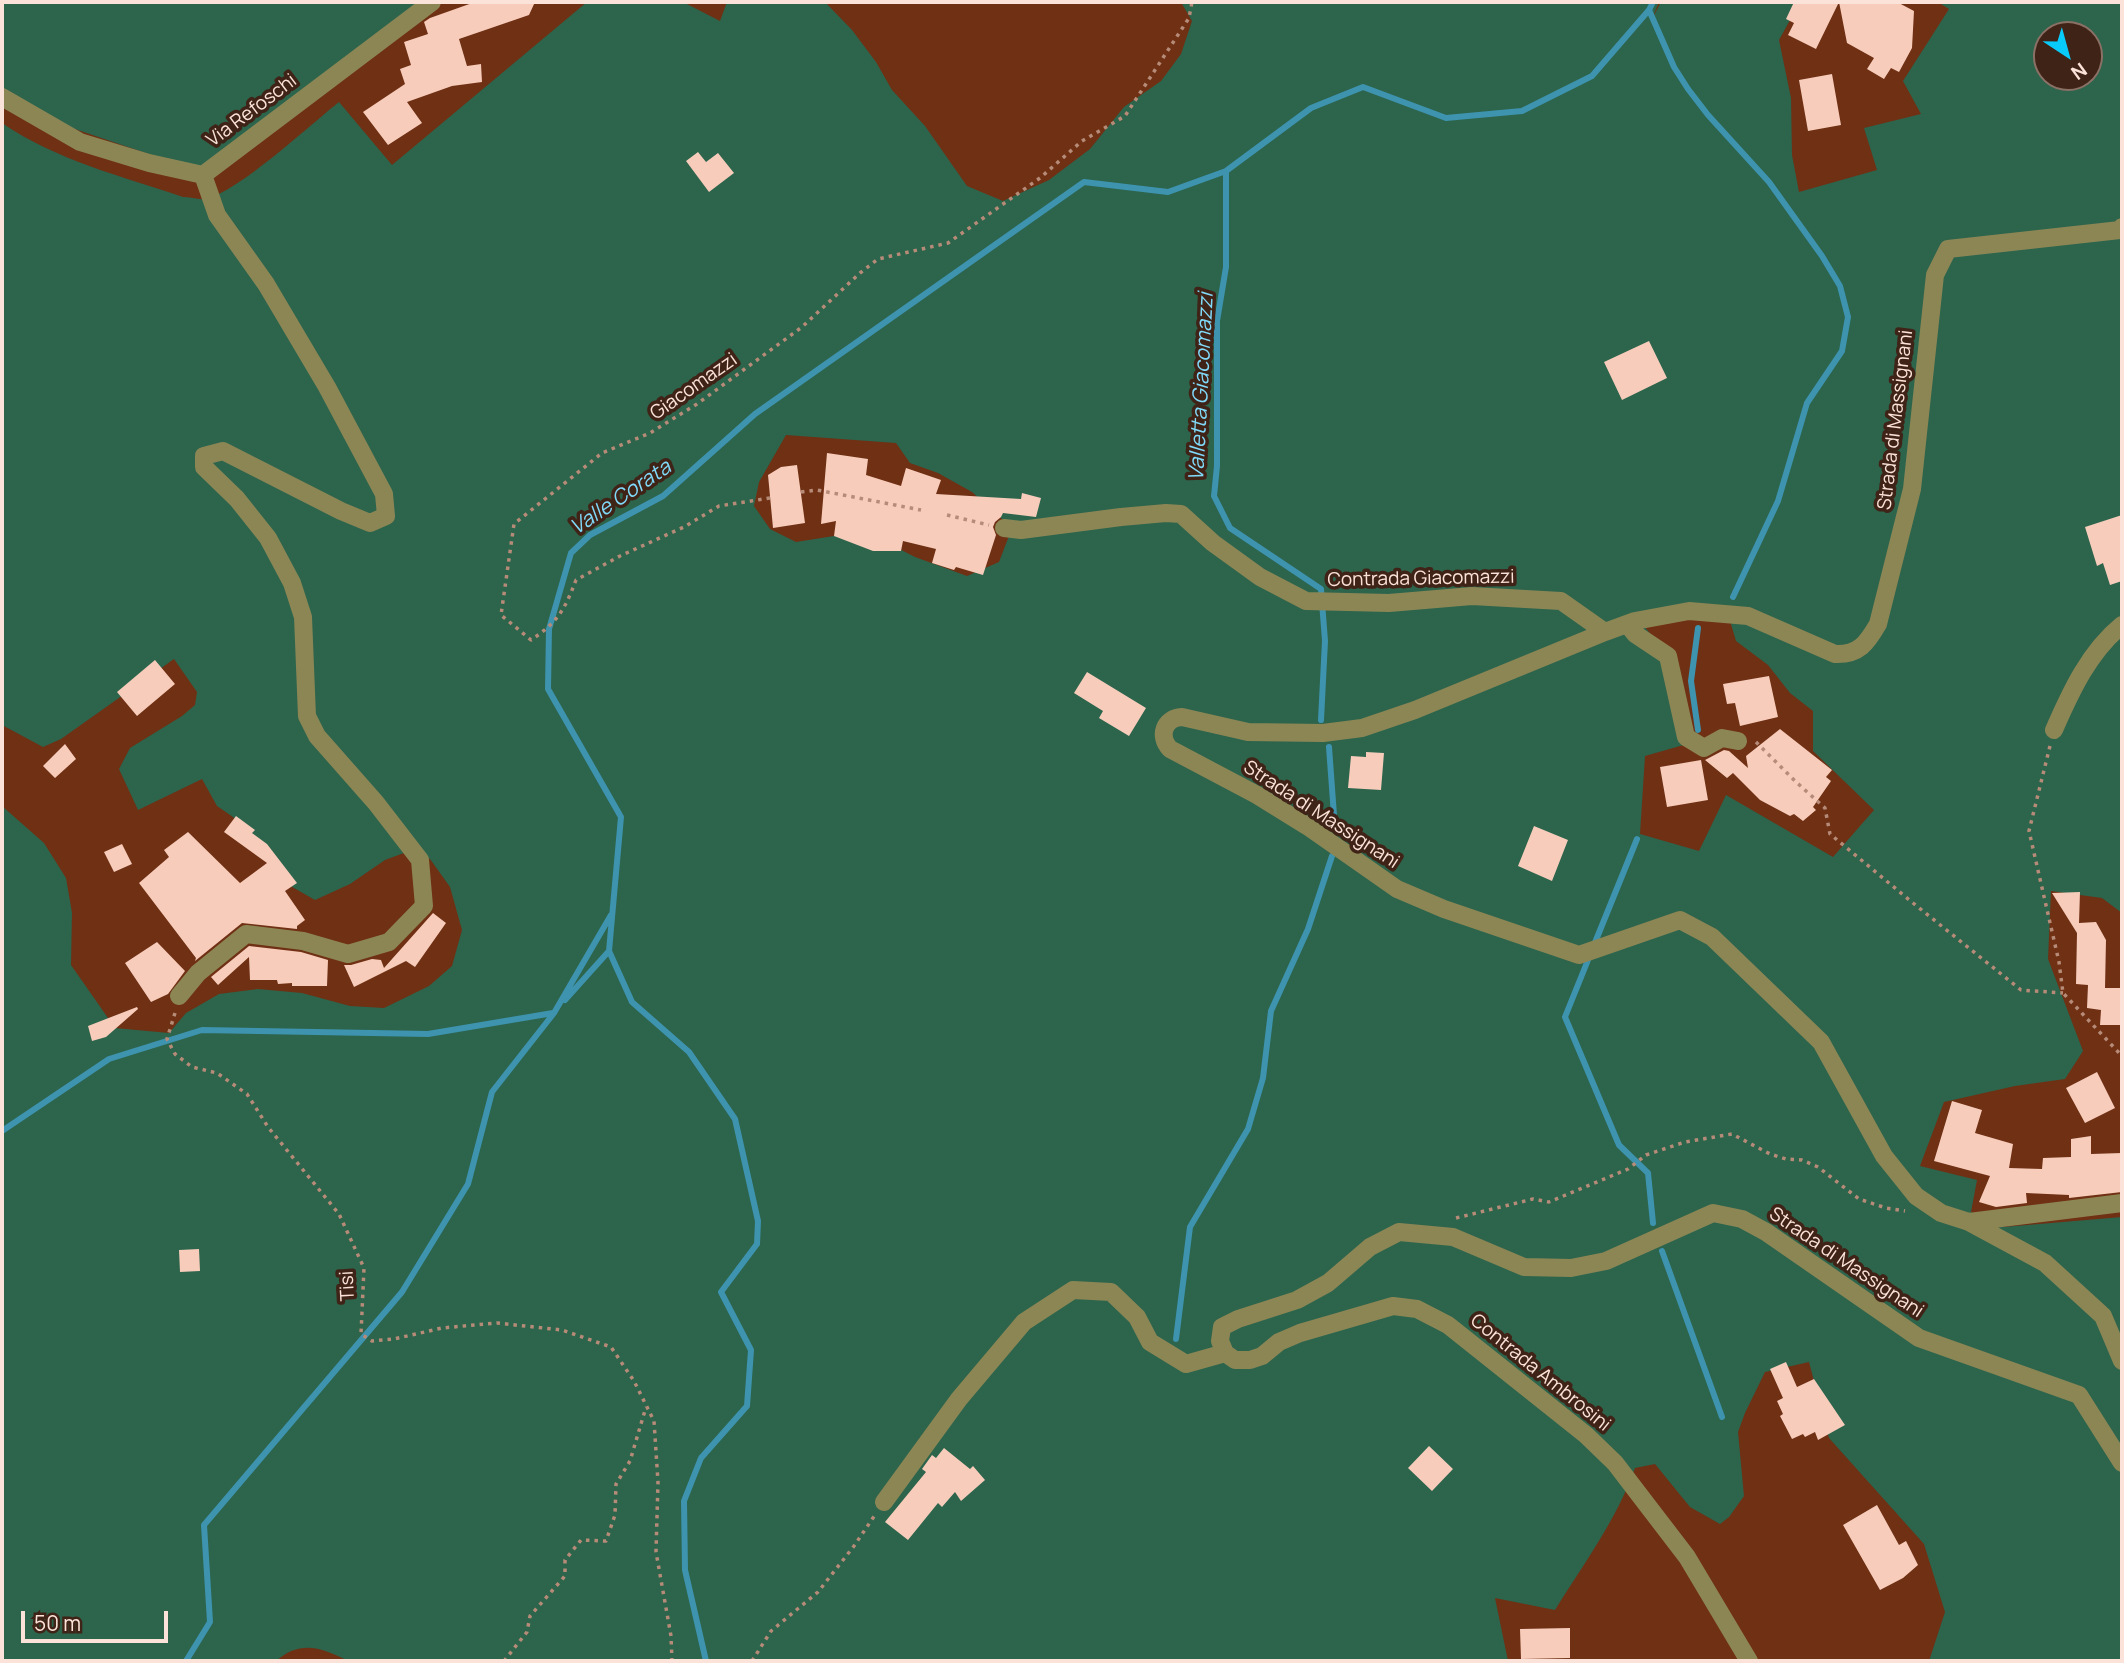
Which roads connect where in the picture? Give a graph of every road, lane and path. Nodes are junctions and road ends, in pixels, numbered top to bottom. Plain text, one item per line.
1 (432, 2) edge
2 (1192, 2) edge
3 (2, 97) edge
4 (202, 175) junction
5 (2122, 228) edge
6 (801, 492) dead end
7 (770, 498) dead end
8 (921, 510) dead end
9 (947, 515) dead end
10 (1004, 528) joint
11 (1626, 624) junction
12 (2122, 625) edge
13 (1605, 632) junction
14 (2054, 730) joint
15 (1738, 741) joint
16 (2063, 993) junction
17 (179, 996) joint
18 (2122, 1056) edge
19 (2122, 1203) edge
20 (1941, 1213) junction
21 (1455, 1218) dead end
22 (1969, 1222) junction
23 (1223, 1347) junction
24 (2122, 1361) edge
25 (646, 1405) junction
26 (2122, 1463) edge
27 (884, 1502) joint
28 (504, 1661) edge
29 (672, 1661) edge
30 (752, 1661) edge
31 (1749, 1661) edge

1 - 4 street, Via Refoschi
2 - 7 path, Giacomazzi
3 - 4 street, Via Refoschi
4 - 17 street
5 - 11 street, Strada di Massignani
6 - 8 path
9 - 10 path
10 - 13 street, Contrada Giacomazzi
11 - 13 street, Strada di Massignani
11 - 15 street
12 - 14 street
13 - 20 street, Strada di Massignani
14 - 16 path
15 - 16 path
16 - 18 path
17 - 25 path, Tisi
19 - 22 street
20 - 21 path
20 - 22 street, Strada di Massignani
22 - 24 street, Strada di Massignani
23 - 26 street, Strada di Massignani
23 - 27 street
23 - 31 street, Contrada Ambrosini
25 - 28 path
25 - 29 path, Tisi
27 - 30 path

